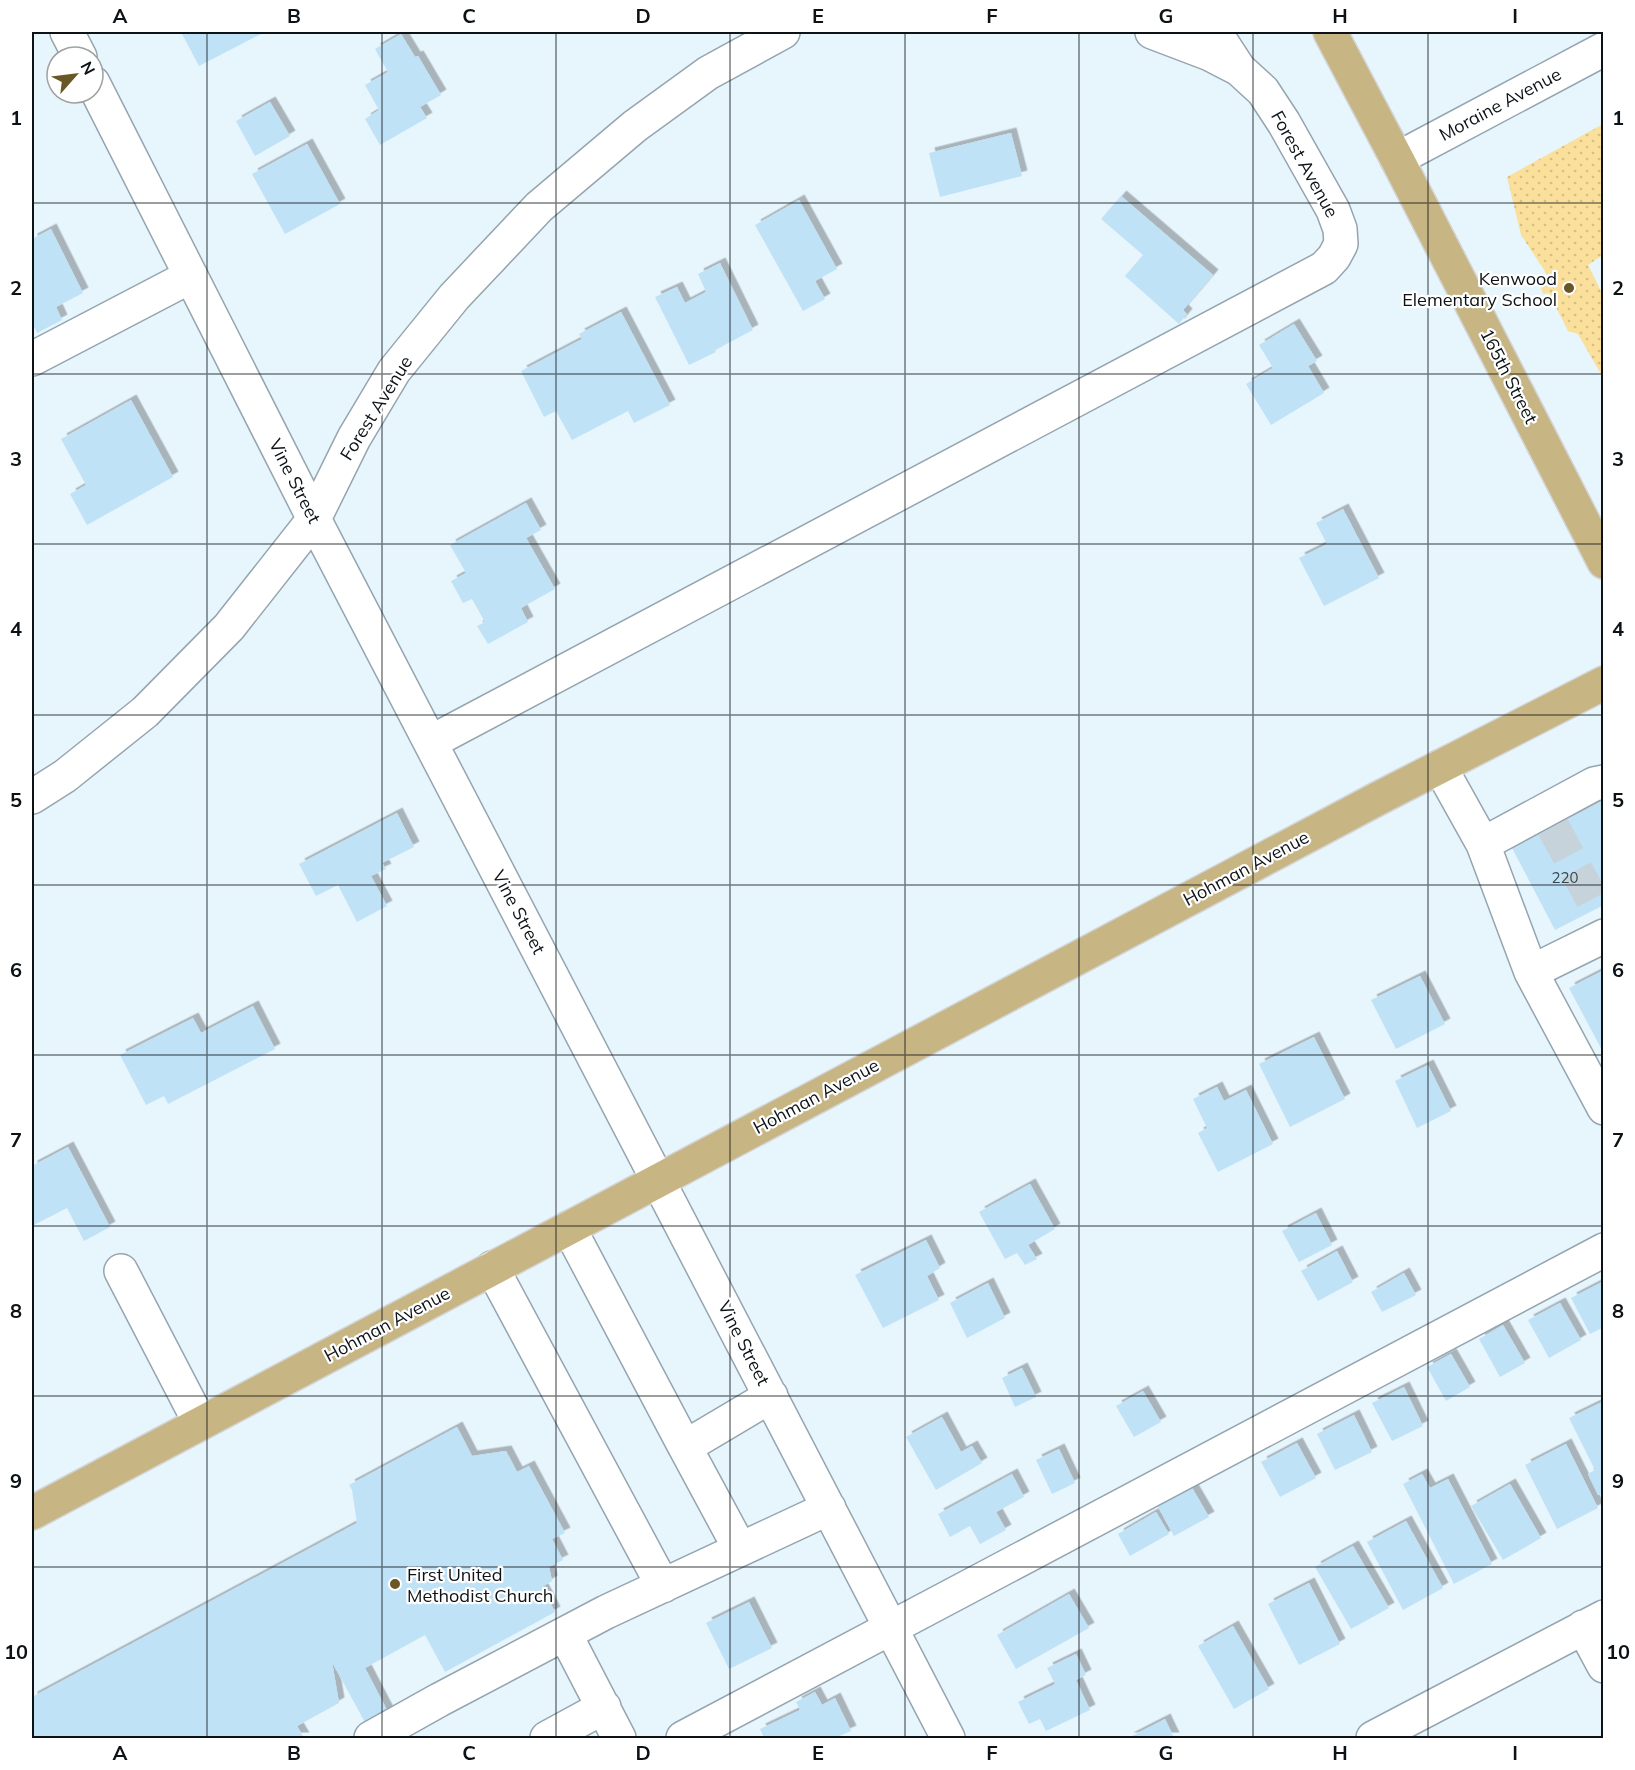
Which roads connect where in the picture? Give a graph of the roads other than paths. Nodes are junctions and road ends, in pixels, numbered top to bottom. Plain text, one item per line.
1 (783, 32) edge
2 (1152, 32) edge
3 (1215, 32) edge
4 (1330, 32) edge
5 (1604, 49) edge
6 (1239, 69) junction
7 (104, 105) edge
8 (1397, 159) junction
9 (191, 276) junction
10 (32, 359) edge
11 (314, 519) junction
12 (1604, 562) edge
13 (1604, 683) edge
14 (431, 742) junction
15 (1440, 767) junction
16 (1604, 782) edge
17 (32, 797) edge
18 (1483, 844) junction
19 (1601, 921) edge
20 (1531, 972) junction
21 (1604, 1108) edge
22 (659, 1180) junction
23 (569, 1228) junction
24 (1604, 1250) edge
25 (492, 1268) junction
26 (121, 1271) dead end
27 (771, 1396) junction
28 (200, 1423) junction
29 (685, 1447) junction
30 (829, 1508) junction
31 (32, 1513) edge
32 (741, 1549) junction
33 (663, 1586) junction
34 (1593, 1622) edge
35 (891, 1628) junction
36 (565, 1634) junction
37 (1604, 1666) edge
38 (604, 1707) junction
39 (371, 1738) edge
40 (547, 1738) edge
41 (619, 1738) edge
42 (683, 1738) edge
43 (948, 1738) edge
44 (1373, 1738) edge

1 - 11 street, Forest Avenue
2 - 6 street, Forest Avenue
3 - 6 street, Forest Avenue
4 - 8 main road, 165th Street
5 - 8 street, Moraine Avenue
6 - 14 street, Forest Avenue
7 - 9 street, Vine Street
8 - 12 main road, 165th Street
9 - 10 street
9 - 11 street, Vine Street
11 - 14 street, Vine Street
11 - 17 street, Forest Avenue
13 - 15 main road, Hohman Avenue
14 - 22 street, Vine Street
15 - 18 street
15 - 22 main road, Hohman Avenue
16 - 18 street
18 - 20 street
19 - 20 street
20 - 21 street
22 - 23 main road, Hohman Avenue
22 - 27 street, Vine Street
23 - 25 main road, Hohman Avenue
23 - 29 street
24 - 35 street
25 - 28 main road, Hohman Avenue
25 - 33 street
26 - 28 street
27 - 29 street
27 - 30 street, Vine Street
28 - 31 main road, Hohman Avenue
29 - 32 street
30 - 32 street
30 - 35 street, Vine Street
32 - 33 street
33 - 36 street
34 - 37 street
34 - 44 street
35 - 42 street
35 - 43 street, Vine Street
36 - 38 street
36 - 39 street
38 - 40 street
38 - 41 street

